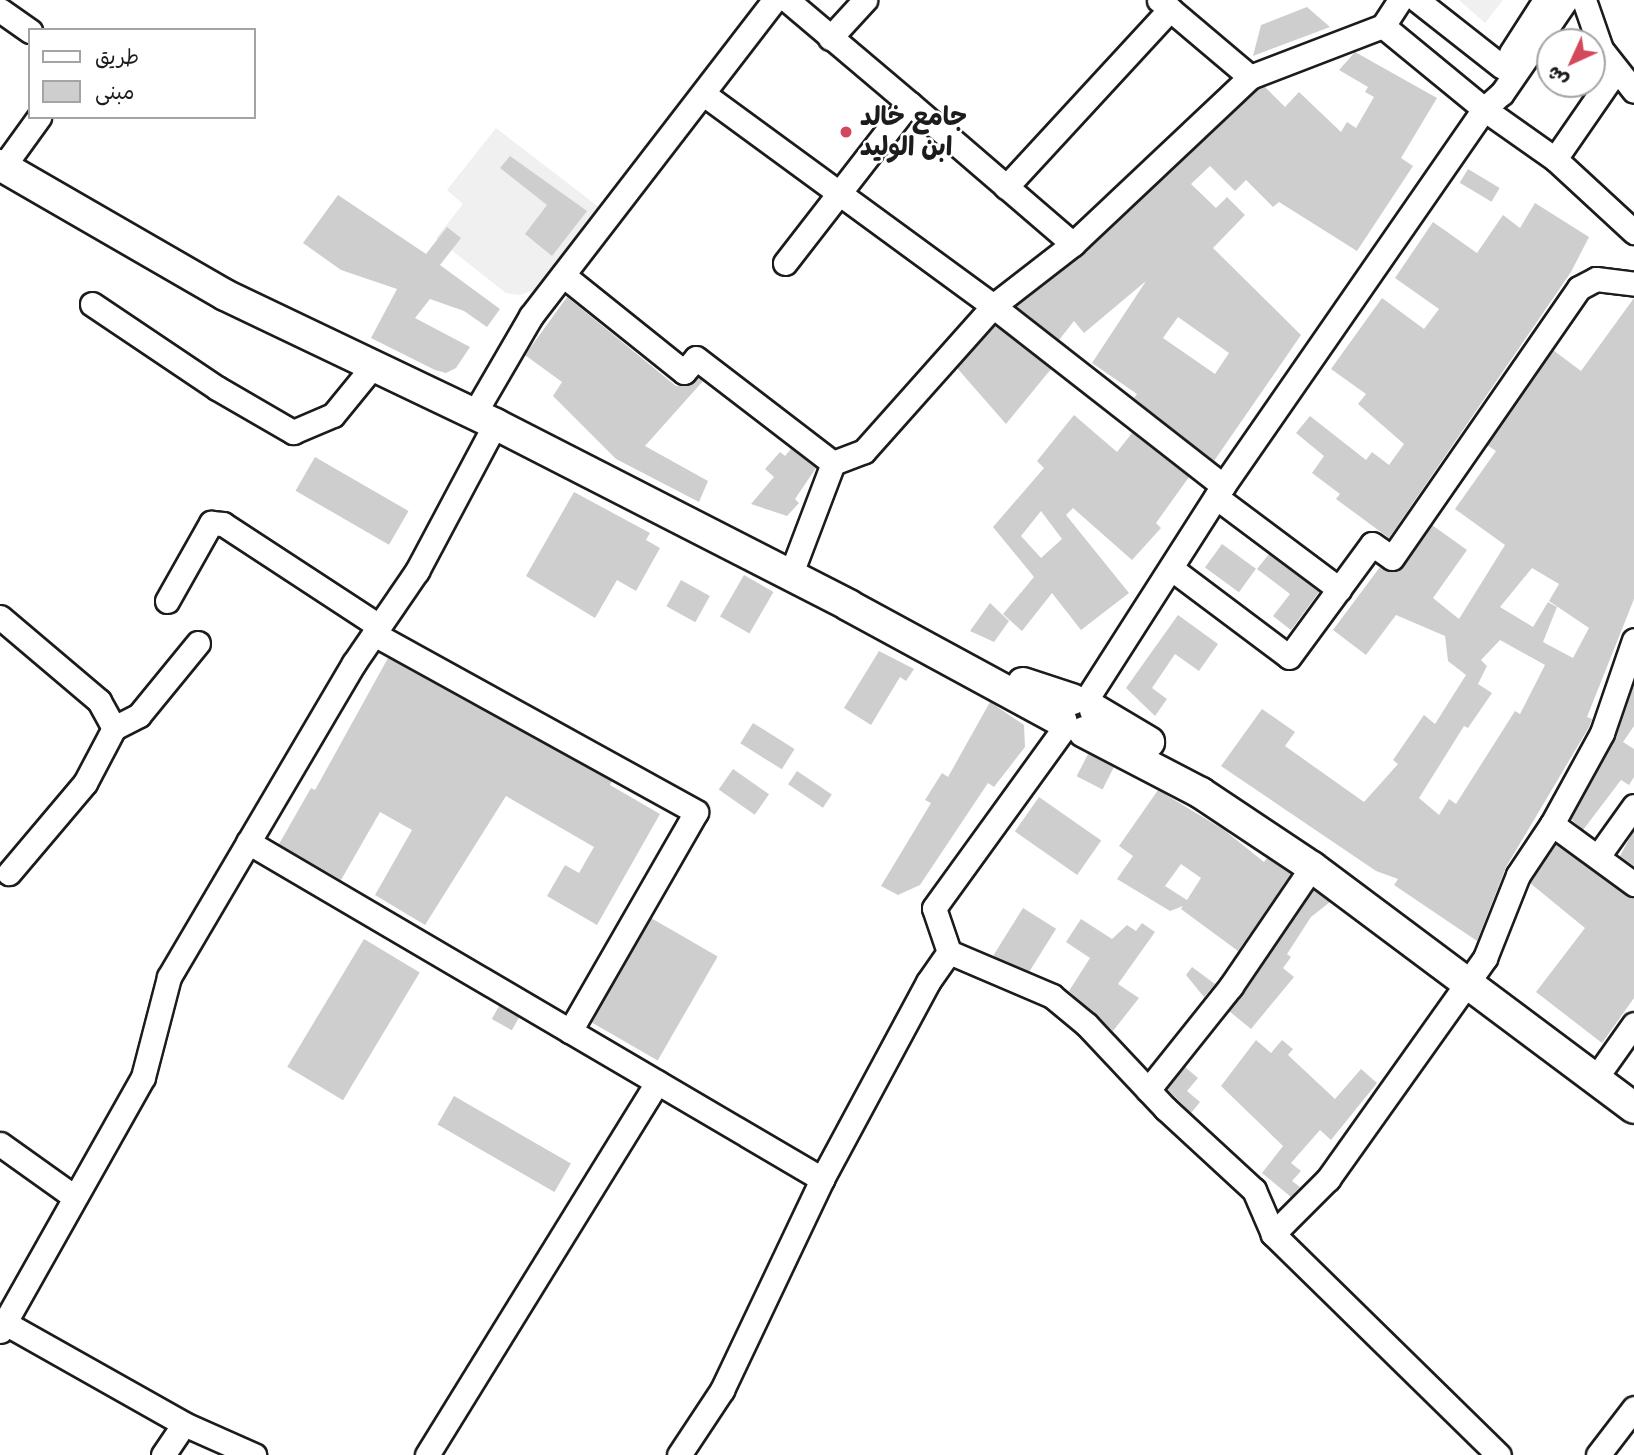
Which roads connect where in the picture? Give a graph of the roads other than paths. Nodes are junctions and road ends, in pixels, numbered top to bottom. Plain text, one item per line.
1 (774, 0) edge
2 (787, 0) edge
3 (865, 0) edge
4 (1400, 0) edge
5 (1417, 0) edge
6 (1545, 0) edge
7 (1566, 0) edge
8 (1584, 0) edge
9 (1164, 4) edge
10 (0, 9) edge
11 (1383, 26) junction
12 (28, 30) edge
13 (830, 38) junction
14 (1502, 68) junction
15 (1615, 72) junction
16 (1250, 78) junction
17 (1634, 91) edge
18 (705, 95) junction
19 (909, 103) junction
20 (1484, 108) junction
21 (37, 119) edge
22 (1555, 159) junction
23 (2, 166) edge
24 (1006, 187) junction
25 (839, 193) junction
26 (1634, 232) edge
27 (1073, 244) junction
28 (785, 263) dead end
29 (563, 275) junction
30 (1634, 284) edge
31 (92, 304) dead end
32 (993, 306) junction
33 (373, 366) junction
34 (485, 419) junction
35 (833, 463) junction
36 (1219, 492) junction
37 (795, 563) junction
38 (1172, 569) junction
39 (1339, 589) junction
40 (166, 600) dead end
41 (0, 617) edge
42 (377, 630) junction
43 (1634, 640) edge
44 (198, 643) dead end
45 (1077, 715) junction
46 (114, 728) junction
47 (1174, 767) junction
48 (1634, 806) edge
49 (1552, 824) junction
50 (248, 842) junction
51 (1599, 855) junction
52 (1312, 867) junction
53 (9, 873) dead end
54 (1634, 884) edge
55 (949, 952) junction
56 (1473, 976) junction
57 (1634, 1024) edge
58 (570, 1031) junction
59 (1600, 1072) junction
60 (657, 1082) junction
61 (1634, 1087) edge
62 (1148, 1090) junction
63 (1634, 1108) edge
64 (0, 1144) edge
65 (822, 1179) junction
66 (73, 1196) junction
67 (1273, 1234) junction
68 (2, 1327) edge
69 (1634, 1408) edge
70 (184, 1424) junction
71 (163, 1455) edge
72 (254, 1455) edge
73 (427, 1455) edge
74 (679, 1455) edge
75 (1499, 1455) edge
76 (1598, 1455) edge

1 - 18 street
2 - 13 street
3 - 13 street
4 - 11 street
5 - 14 street
6 - 14 street
7 - 20 street
8 - 15 street
9 - 16 street
9 - 24 street
10 - 12 street
11 - 16 street
11 - 20 street
13 - 19 street
14 - 20 street
15 - 17 street
15 - 22 street
16 - 27 street
18 - 25 street
18 - 29 street
19 - 24 street
19 - 25 street
20 - 22 street
20 - 36 street
21 - 23 street
22 - 26 street
23 - 33 main road
24 - 27 street
25 - 28 street
25 - 32 street
27 - 32 street
29 - 34 street
29 - 35 street
30 - 39 street
31 - 33 street
32 - 35 street
32 - 36 street
33 - 34 main road
34 - 37 main road
34 - 42 street
34 - 45 main road
35 - 37 street
36 - 38 street
36 - 39 street
37 - 45 main road
38 - 39 street
38 - 45 street
40 - 42 street
41 - 46 street
42 - 50 street
42 - 58 street
43 - 49 street
44 - 46 street
45 - 47 main road
45 - 55 street
46 - 53 street
47 - 52 main road
47 - 56 main road
48 - 51 street
49 - 51 street
49 - 56 street
50 - 58 street
50 - 66 street
51 - 54 street
52 - 56 main road
52 - 62 street
55 - 62 street
55 - 65 street
56 - 59 main road
56 - 67 street
57 - 59 street
58 - 60 street
59 - 61 main road
59 - 63 main road
60 - 65 street
60 - 73 street
62 - 67 street
64 - 66 street
65 - 74 street
66 - 68 street
67 - 75 street
68 - 70 street
69 - 76 street
70 - 71 street
70 - 72 street

